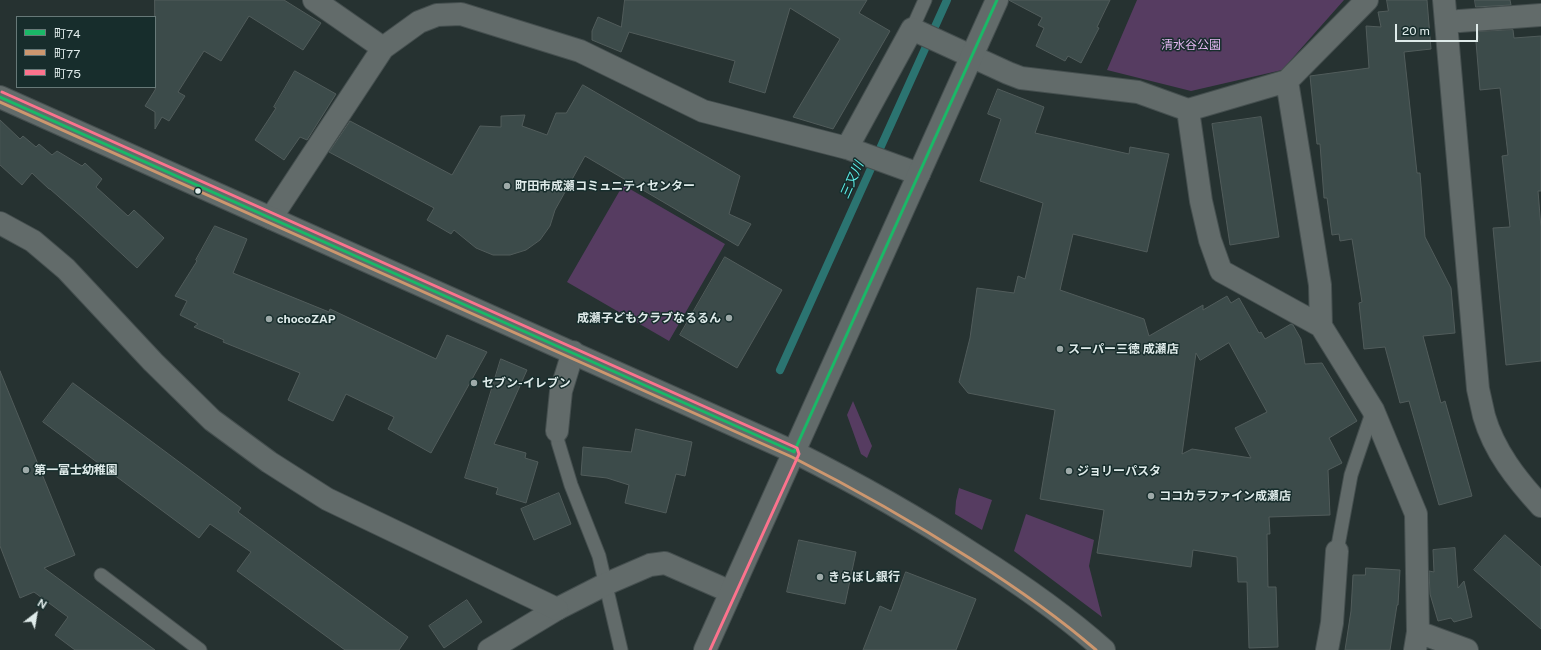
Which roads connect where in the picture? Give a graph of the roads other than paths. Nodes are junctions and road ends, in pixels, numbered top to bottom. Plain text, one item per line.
1 (314, 0) edge
2 (924, 0) edge
3 (997, 0) edge
4 (1367, 0) edge
5 (1444, 0) edge
6 (1541, 15) edge
7 (1446, 22) junction
8 (914, 30) junction
9 (383, 48) junction
10 (972, 56) junction
11 (1287, 81) junction
12 (0, 97) edge
13 (1188, 110) junction
14 (852, 150) junction
15 (919, 174) junction
16 (271, 218) junction
17 (0, 223) edge
18 (1321, 326) junction
19 (573, 352) junction
20 (1373, 410) junction
21 (558, 431) joint
22 (794, 452) junction
23 (1541, 506) edge
24 (1337, 551) joint
25 (102, 575) dead end
26 (606, 584) junction
27 (731, 592) junction
28 (557, 609) junction
29 (1417, 641) edge
30 (200, 650) edge
31 (489, 650) edge
32 (621, 650) edge
33 (704, 650) edge
34 (1104, 650) edge
35 (1328, 650) edge
36 (1467, 650) edge

1 - 9 street
2 - 8 lane
3 - 10 street
4 - 11 street
5 - 7 street
6 - 7 street
7 - 23 street
8 - 10 street
8 - 14 street
9 - 14 street
9 - 16 street
10 - 13 street
10 - 15 street
11 - 13 street
11 - 18 street
12 - 16 street
13 - 18 street
14 - 15 street
15 - 22 street
16 - 19 street
17 - 28 street
18 - 20 street
19 - 21 street
19 - 22 street
20 - 24 lane
20 - 29 street
21 - 26 lane
22 - 27 street
22 - 34 street
24 - 35 street
25 - 30 lane
26 - 27 street
26 - 28 street
26 - 32 lane
27 - 33 street
28 - 31 street
29 - 36 street

